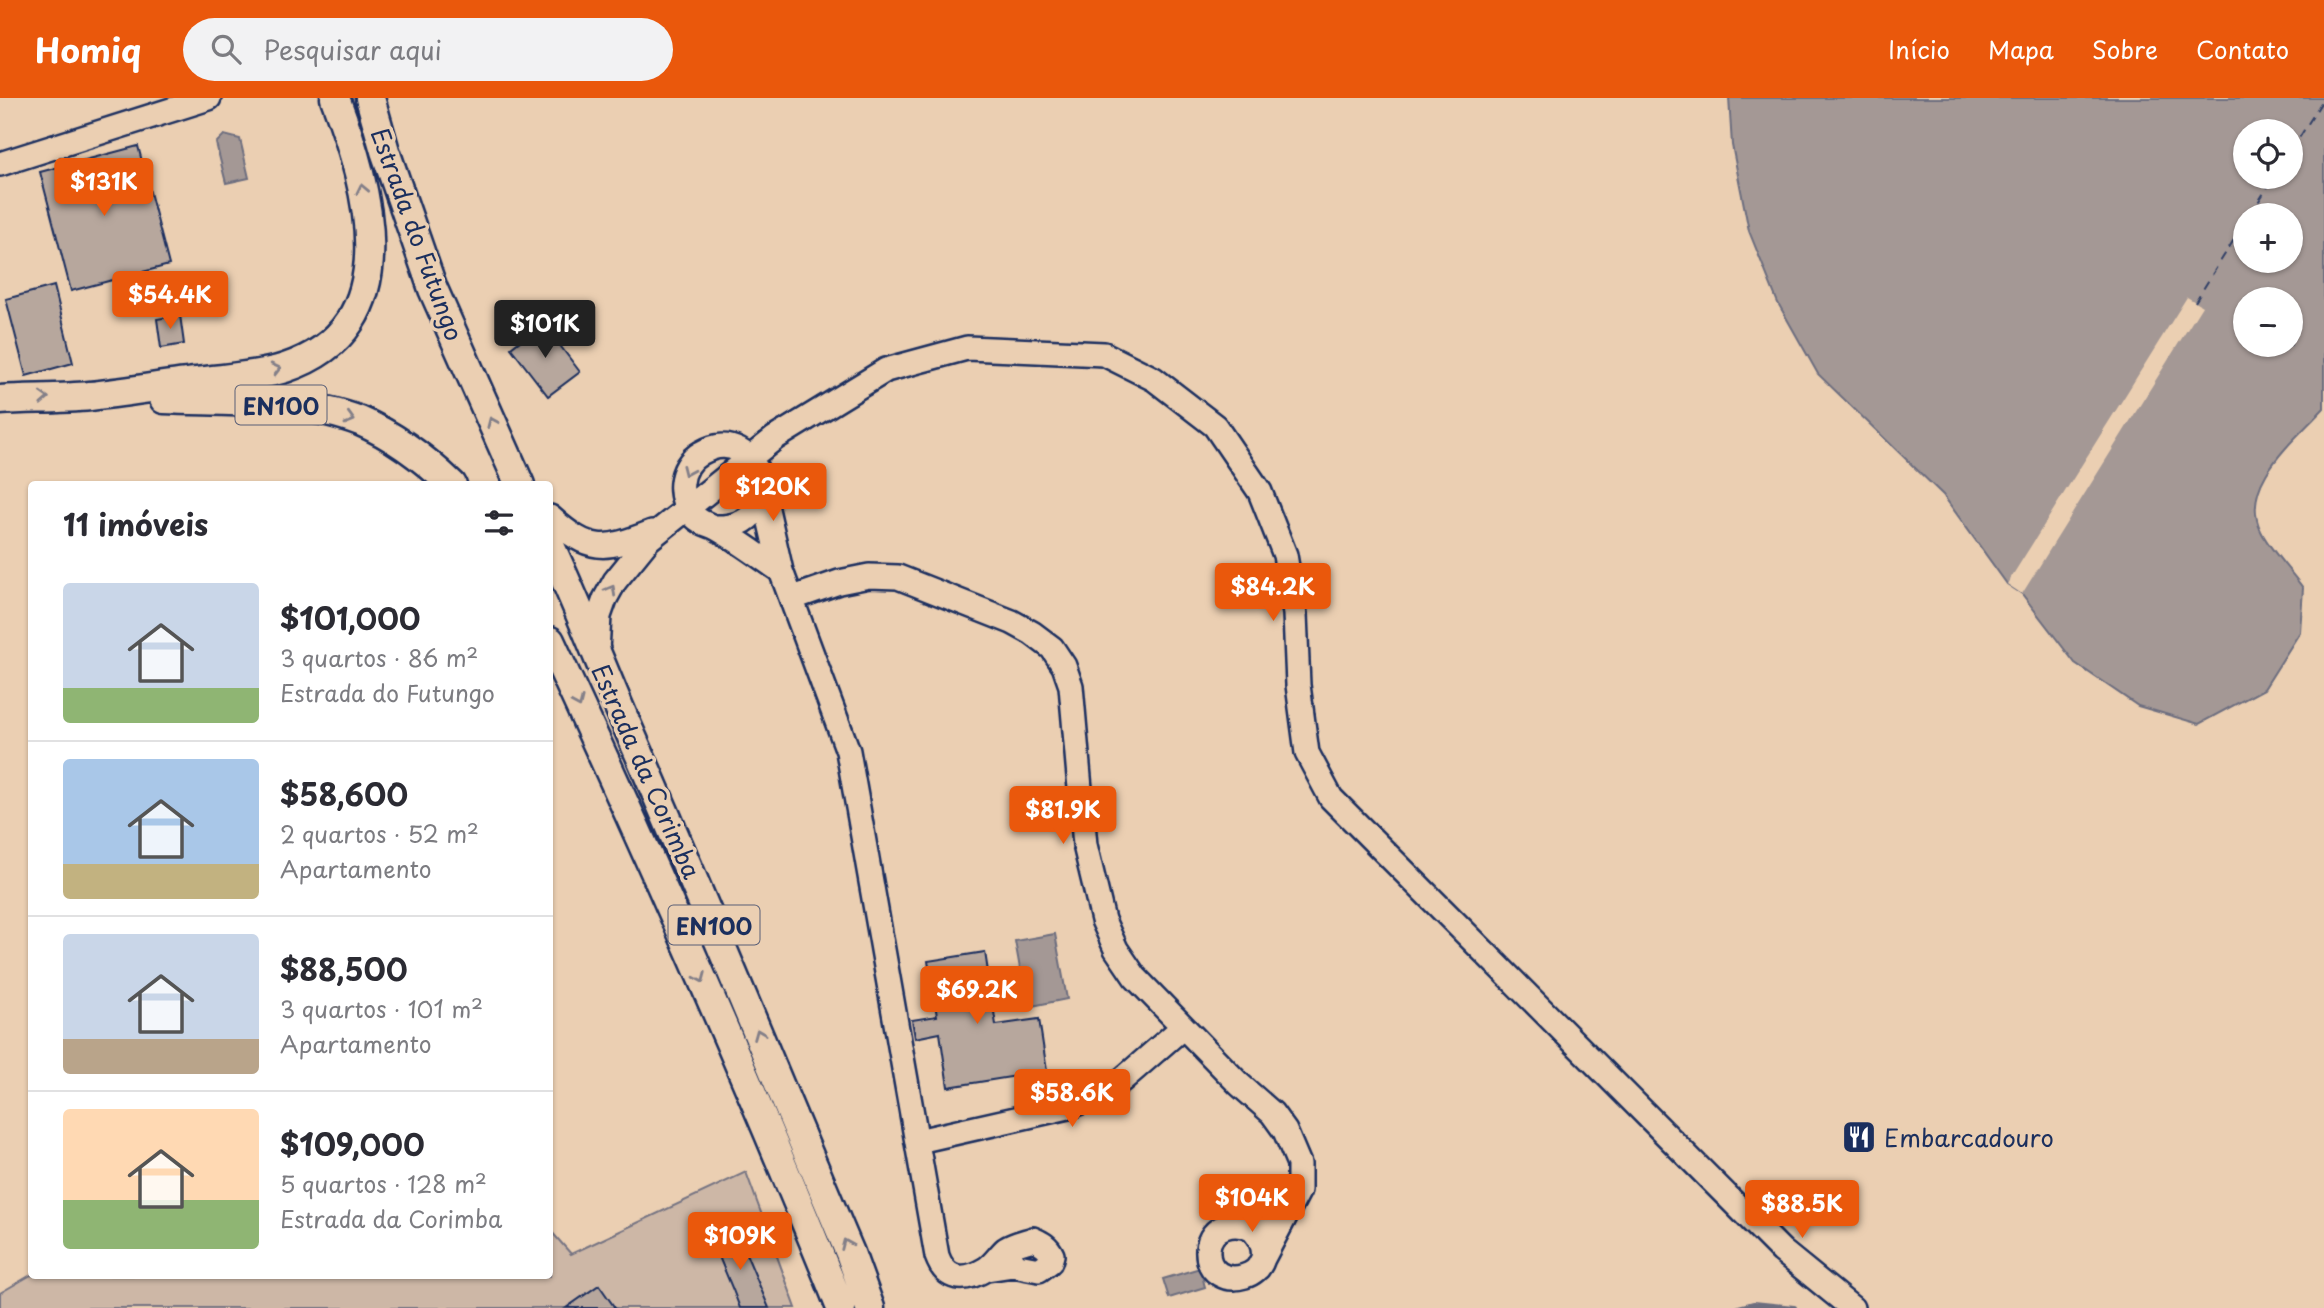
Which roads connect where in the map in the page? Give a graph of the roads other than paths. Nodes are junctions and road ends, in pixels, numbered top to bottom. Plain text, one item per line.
1 (209, 98) edge
2 (335, 98) edge
3 (370, 98) edge
4 (0, 164) edge
5 (88, 396) junction
6 (0, 400) edge
7 (749, 457) junction
8 (448, 481) edge
9 (518, 481) edge
10 (762, 487) junction
11 (687, 509) junction
12 (553, 519) edge
13 (665, 527) junction
14 (714, 527) junction
15 (553, 552) edge
16 (781, 571) junction
17 (793, 598) junction
18 (553, 648) edge
19 (597, 656) junction
20 (1183, 1027) junction
21 (918, 1141) junction
22 (1283, 1219) junction
23 (1253, 1230) junction
24 (1258, 1268) junction
25 (987, 1269) dead end
26 (841, 1308) edge
27 (870, 1308) edge
28 (1852, 1308) edge

1 - 4 street
5 -> 2 main road, Estrada do Futungo
9 -> 3 main road, Estrada do Futungo
6 -> 5 main road, Estrada do Futungo / EN100
5 -> 8 main road, EN100
7 - 10 street
7 - 11 street
7 -> 11 street
7 - 28 street
10 - 14 street
10 - 16 street
11 - 13 street
11 - 14 street
12 - 13 street
19 -> 13 street
14 - 16 street
15 - 19 main road, Estrada da Corimba / EN100
16 - 17 street
17 - 20 street
17 - 21 street
18 -> 26 main road, Estrada da Corimba / EN100
27 -> 19 main road, Estrada da Corimba / EN100
20 - 21 street
20 - 22 street
21 - 25 street
22 - 23 street
22 - 24 street
23 - 24 street
23 - 24 street

